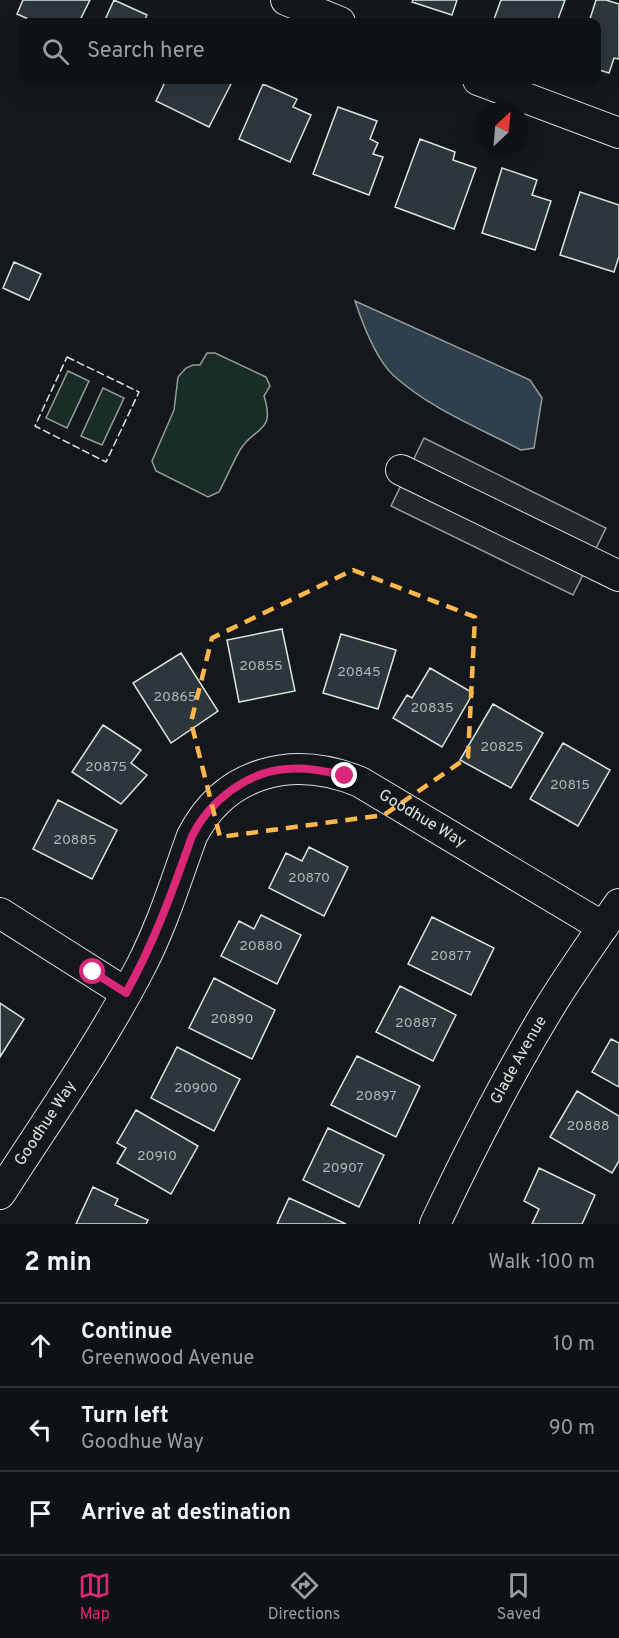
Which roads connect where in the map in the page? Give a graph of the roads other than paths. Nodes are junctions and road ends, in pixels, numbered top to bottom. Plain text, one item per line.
1 (286, 0) edge
2 (330, 18) edge
3 (489, 84) edge
4 (619, 133) edge
5 (401, 470) dead end
6 (619, 576) edge
7 (0, 914) edge
8 (611, 915) edge
9 (126, 993) junction
10 (0, 1194) edge
11 (435, 1224) edge

1 - 2 street
3 - 4 street
5 - 6 street
7 - 9 street
8 - 9 street, Goodhue Way
8 - 11 street, Glade Avenue
9 - 10 street, Goodhue Way

